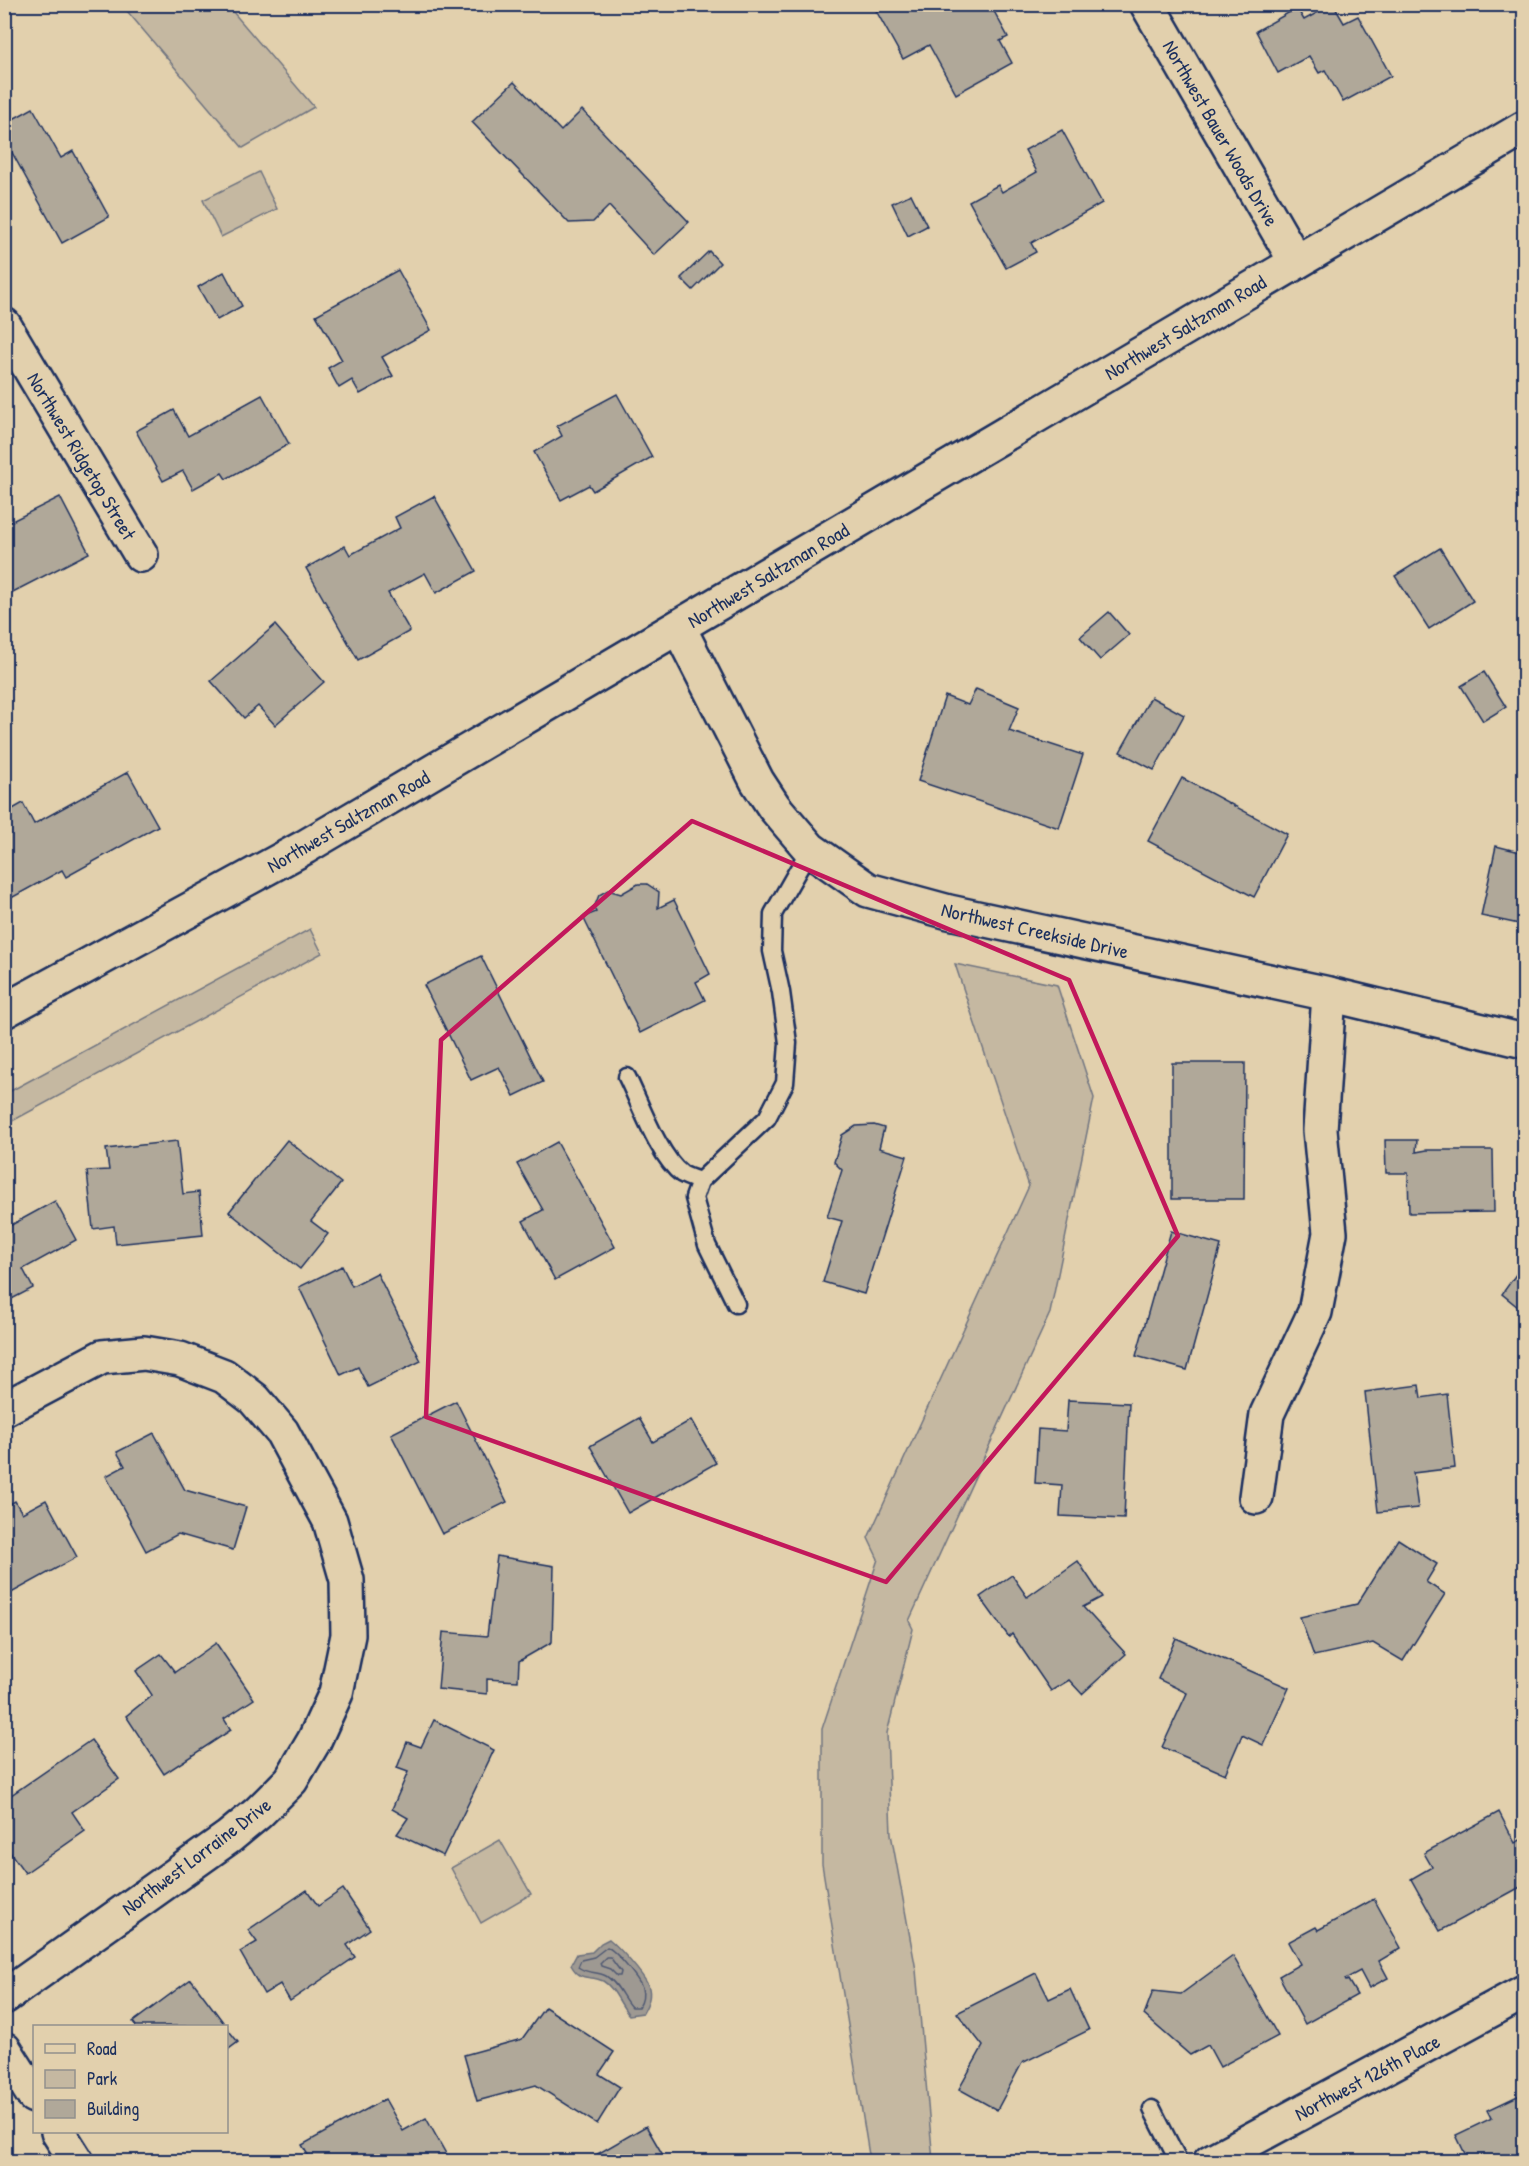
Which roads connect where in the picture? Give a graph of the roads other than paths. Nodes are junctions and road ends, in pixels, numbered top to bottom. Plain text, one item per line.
1 (1147, 4) edge
2 (1524, 128) edge
3 (1296, 262) junction
4 (4, 325) edge
5 (141, 555) dead end
6 (679, 628) junction
7 (810, 849) junction
8 (1329, 994) junction
9 (4, 1011) edge
10 (1524, 1041) edge
11 (627, 1077) dead end
12 (700, 1181) junction
13 (736, 1304) dead end
14 (4, 1409) edge
15 (1256, 1497) dead end
16 (1524, 1992) edge
17 (4, 1997) edge
18 (4, 2049) edge
19 (33, 2094) edge
20 (1152, 2109) dead end
21 (59, 2133) edge
22 (77, 2162) edge
23 (1179, 2162) edge
24 (1210, 2162) edge

1 - 3 street, Northwest Bauer Woods Drive
2 - 3 street, Northwest Saltzman Road
3 - 6 street, Northwest Saltzman Road
4 - 5 street, Northwest Ridgetop Street
6 - 7 street, Northwest Creekside Drive
6 - 9 street, Northwest Saltzman Road
7 - 8 street, Northwest Creekside Drive
7 - 12 lane
8 - 10 street, Northwest Creekside Drive
8 - 15 street
11 - 12 lane
12 - 13 lane
14 - 17 street, Northwest Lorraine Drive
16 - 24 street, Northwest 126th Place
18 - 19 street
20 - 23 lane
21 - 22 street

